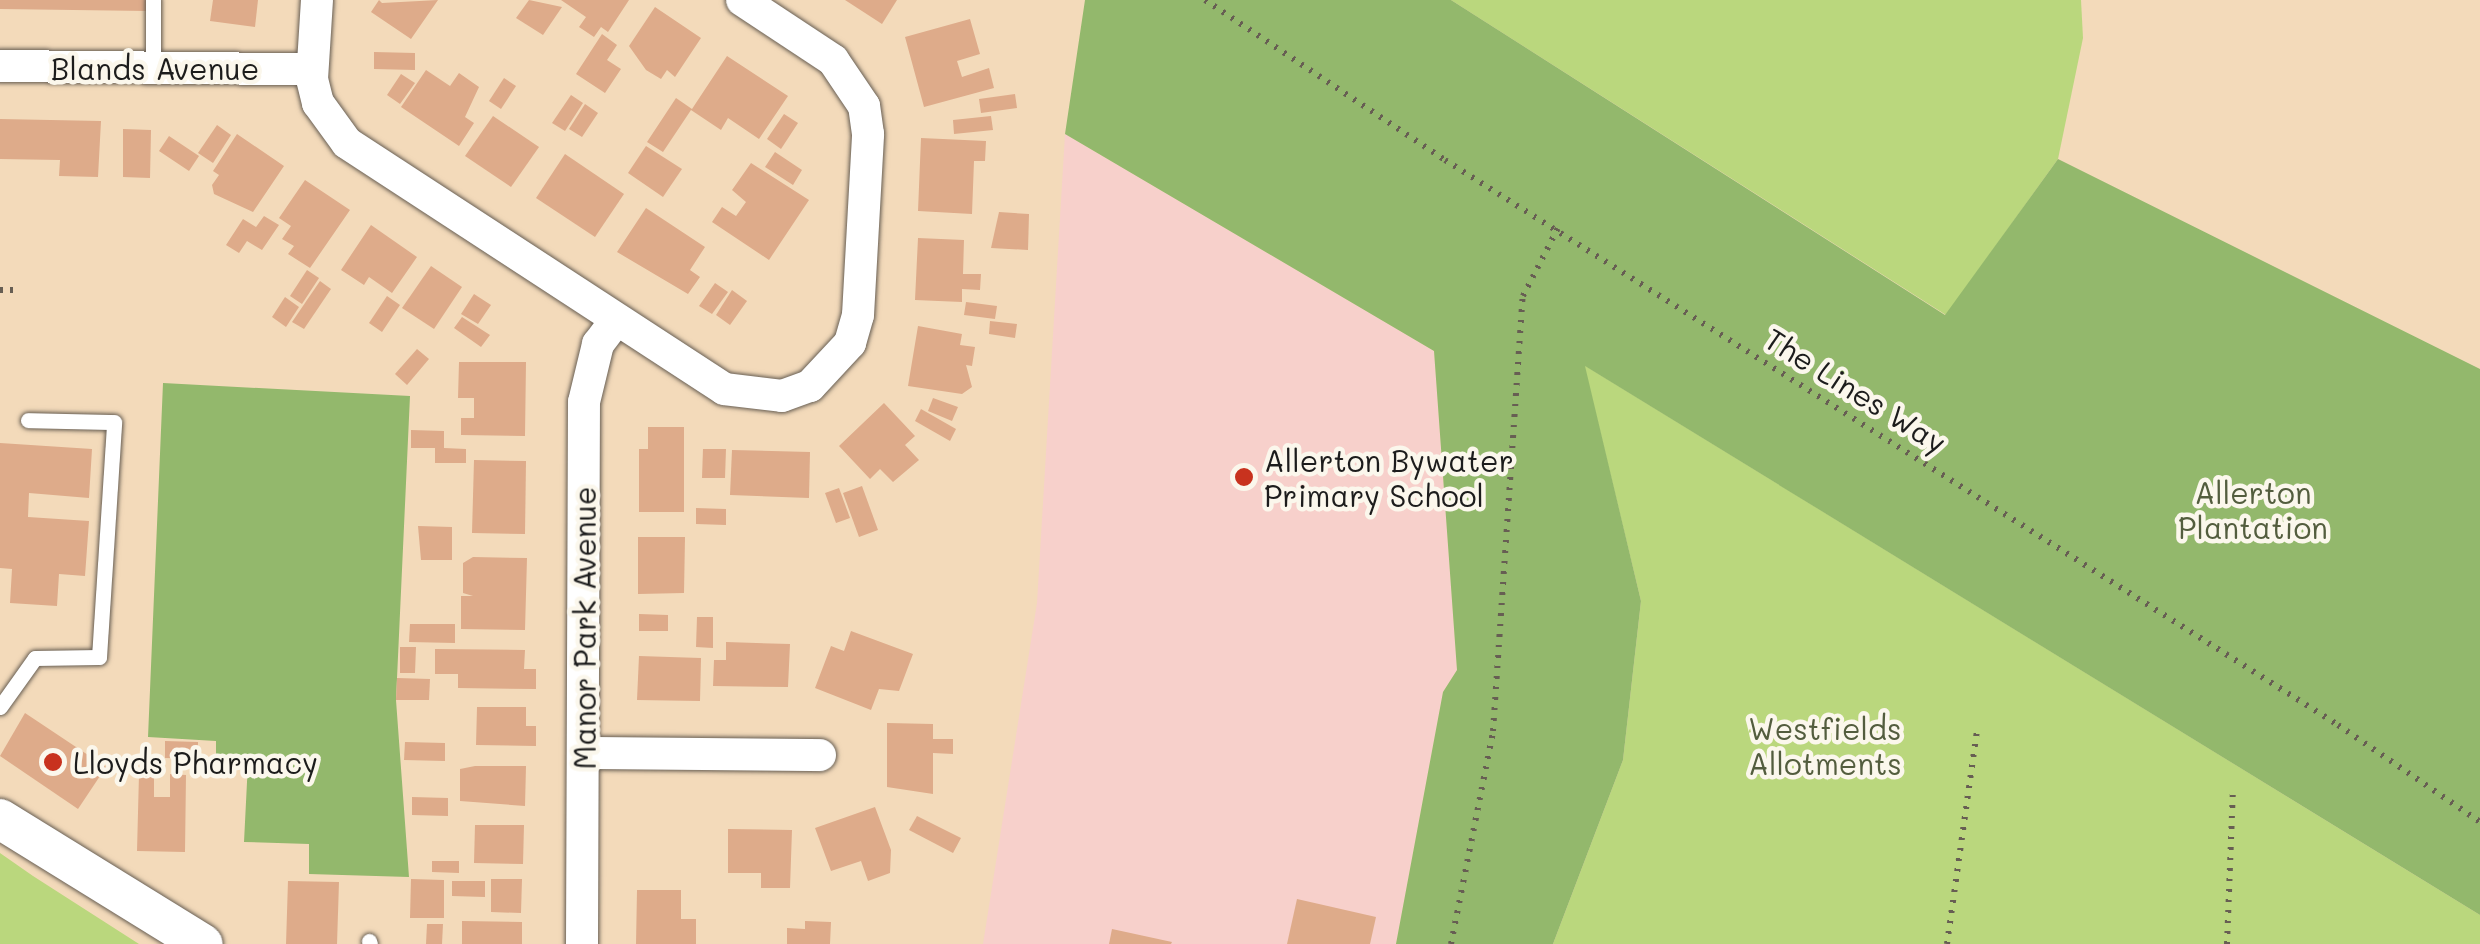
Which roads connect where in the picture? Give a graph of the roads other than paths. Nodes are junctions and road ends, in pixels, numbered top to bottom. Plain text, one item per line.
1 (153, 0) edge
2 (317, 0) edge
3 (742, 0) edge
4 (0, 66) edge
5 (152, 68) junction
6 (311, 69) junction
7 (616, 320) junction
8 (28, 420) dead end
9 (0, 707) edge
10 (584, 753) junction
11 (820, 755) dead end
12 (0, 819) edge
13 (202, 944) edge
14 (582, 944) edge

1 - 5 lane
2 - 6 street
3 - 7 street
4 - 5 street, Blands Avenue
5 - 6 street, Blands Avenue
6 - 7 street
7 - 10 street, Manor Park Avenue
8 - 9 lane
10 - 11 street
10 - 14 street, Manor Park Avenue
12 - 13 street

